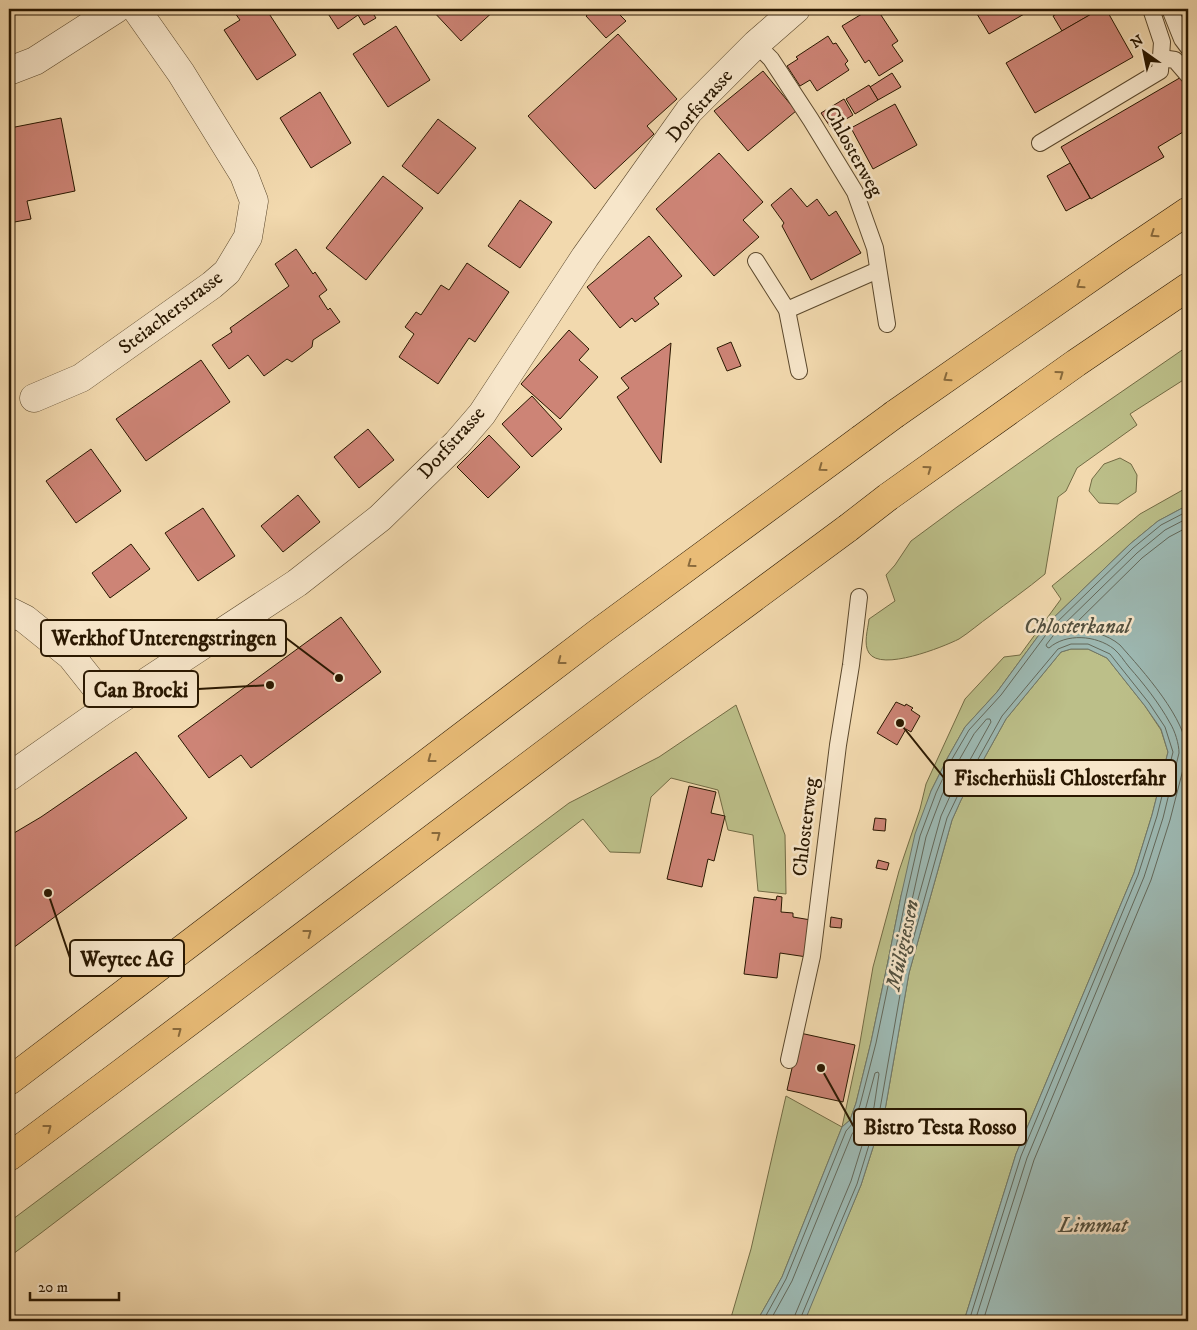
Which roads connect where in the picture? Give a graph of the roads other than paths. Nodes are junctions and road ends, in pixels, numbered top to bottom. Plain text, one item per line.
1 (116, 9) edge
2 (136, 9) edge
3 (794, 9) edge
4 (1150, 9) edge
5 (1170, 9) edge
6 (756, 44) junction
7 (1188, 47) edge
8 (1162, 58) junction
9 (9, 71) edge
10 (1188, 75) edge
11 (1040, 143) dead end
12 (1188, 212) edge
13 (756, 261) dead end
14 (878, 270) junction
15 (1188, 287) edge
16 (787, 310) junction
17 (887, 324) dead end
18 (799, 371) dead end
19 (34, 398) dead end
20 (859, 597) dead end
21 (9, 611) edge
22 (110, 706) junction
23 (9, 778) edge
24 (789, 1060) dead end
25 (9, 1081) edge
26 (9, 1157) edge

1 - 9 street
2 - 19 street, Steiacherstrasse
3 - 6 street, Dorfstrasse
4 - 8 lane
5 - 7 lane
6 - 14 lane, Chlosterweg
6 - 22 street, Dorfstrasse
8 - 10 lane
8 - 11 lane
12 -> 25 highway, bridge
13 - 16 lane
14 - 16 lane
14 - 17 lane, Chlosterweg
26 -> 15 highway, bridge
16 - 18 lane
20 - 24 lane, Chlosterweg
21 - 22 street
22 - 23 street, Dorfstrasse

